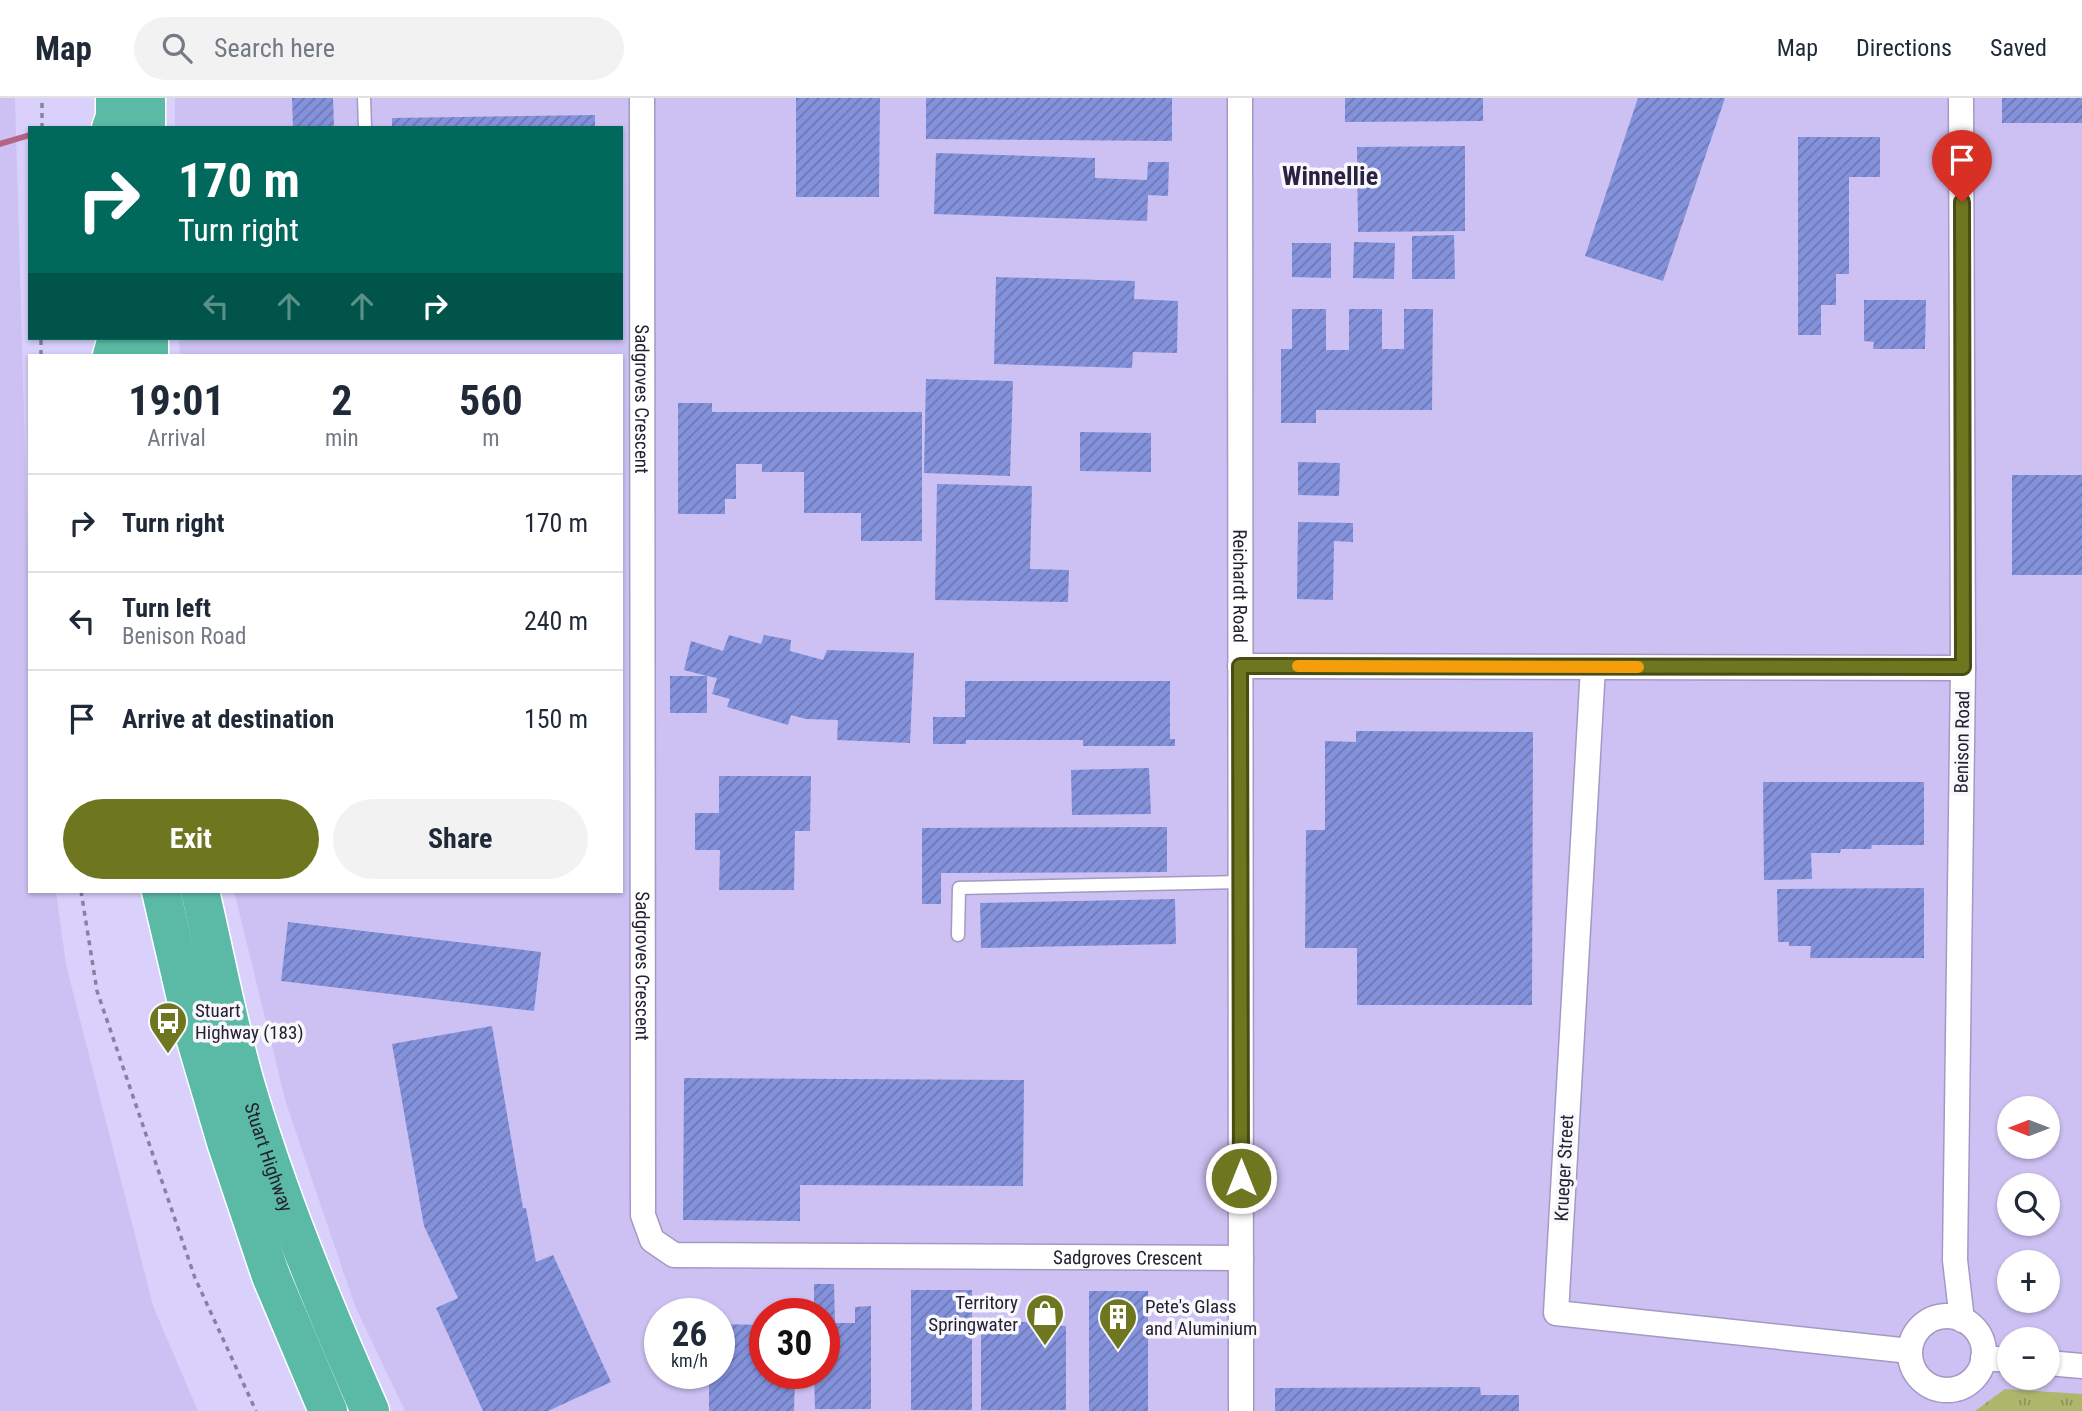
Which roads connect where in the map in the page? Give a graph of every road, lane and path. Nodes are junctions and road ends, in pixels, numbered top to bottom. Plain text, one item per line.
1 (42, 98) edge
2 (104, 98) edge
3 (115, 98) edge
4 (146, 98) edge
5 (364, 98) edge
6 (642, 98) edge
7 (1240, 98) edge
8 (1961, 98) edge
9 (42, 126) edge
10 (104, 126) edge
11 (112, 126) edge
12 (146, 126) edge
13 (365, 126) edge
14 (112, 340) edge
15 (135, 349) edge
16 (1240, 666) junction
17 (1593, 667) junction
18 (1963, 667) junction
19 (1241, 882) junction
20 (80, 893) edge
21 (161, 893) edge
22 (200, 893) edge
23 (958, 935) dead end
24 (268, 1210) junction
25 (1241, 1258) junction
26 (1951, 1319) junction
27 (1910, 1351) junction
28 (1983, 1358) junction
29 (1997, 1359) edge
30 (2060, 1364) edge
31 (2082, 1366) edge
32 (1943, 1401) edge
33 (256, 1411) edge
34 (328, 1411) edge
35 (370, 1411) edge
36 (1241, 1411) edge

1 - 9 path
2 - 10 highway
3 - 11 highway
4 - 12 highway
5 - 13 lane
6 - 25 street, Sadgroves Crescent
7 - 16 street, Reichardt Road
8 - 18 street, Benison Road
14 - 15 highway
16 - 17 street
16 - 19 street, Reichardt Road
17 - 18 street
17 - 27 street, Krueger Street
18 - 26 street, Benison Road
19 - 23 lane
19 - 25 street, Reichardt Road
20 - 33 path
21 - 24 highway, Stuart Highway
22 - 24 highway, Stuart Highway
24 - 34 highway, Stuart Highway
24 - 35 highway, Stuart Highway
25 - 36 street, Reichardt Road
26 - 27 street
26 - 28 street
27 - 32 street
28 - 29 street
28 - 32 street
30 - 31 street

